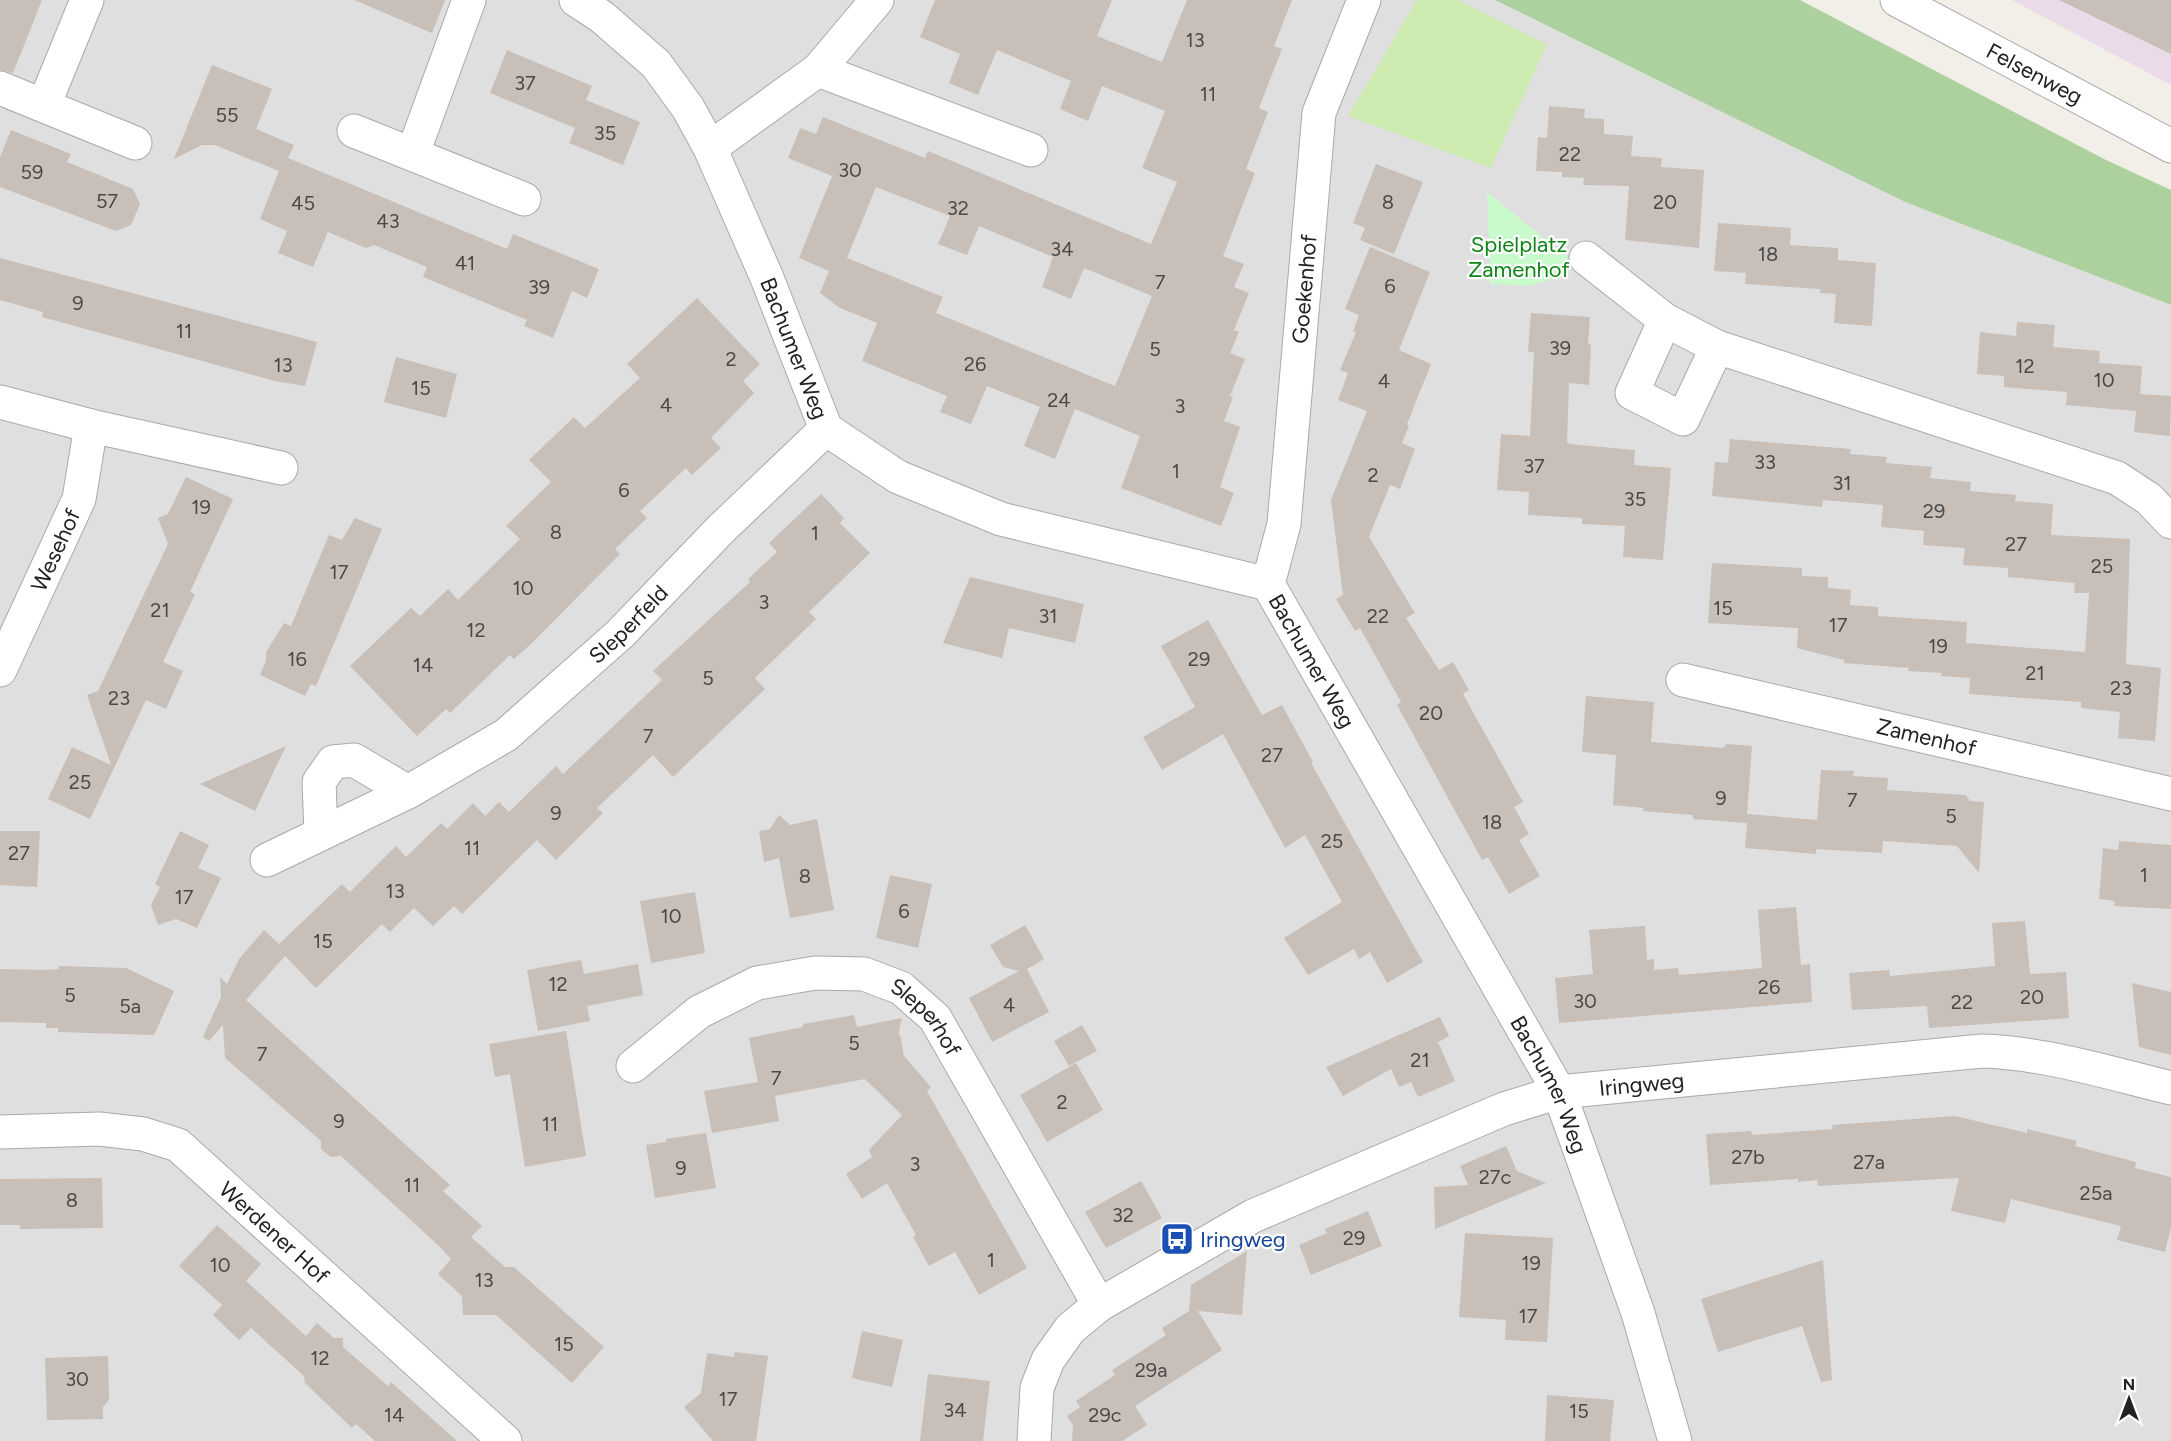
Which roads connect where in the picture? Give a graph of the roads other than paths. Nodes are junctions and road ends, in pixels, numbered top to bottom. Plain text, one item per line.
1 (87, 0) edge
2 (469, 0) edge
3 (576, 0) edge
4 (877, 0) edge
5 (1364, 0) edge
6 (1897, 0) edge
7 (818, 70) junction
8 (0, 88) edge
9 (44, 105) junction
10 (354, 131) dead end
11 (135, 143) dead end
12 (2171, 146) edge
13 (711, 148) junction
14 (1030, 150) dead end
15 (413, 153) junction
16 (524, 199) dead end
17 (1586, 258) dead end
18 (1665, 320) junction
19 (1717, 347) junction
20 (0, 402) edge
21 (91, 426) junction
22 (826, 429) junction
23 (281, 468) dead end
24 (2171, 522) edge
25 (1268, 584) junction
26 (0, 670) edge
27 (1683, 680) dead end
28 (408, 792) junction
29 (2171, 794) edge
30 (321, 833) junction
31 (267, 860) dead end
32 (633, 1066) dead end
33 (2171, 1089) edge
34 (1559, 1092) junction
35 (0, 1132) edge
36 (1099, 1305) junction
37 (505, 1441) edge
38 (1034, 1441) edge
39 (1675, 1441) edge

1 - 9 street
2 - 15 street
3 - 13 street, Bachumer Weg
4 - 7 street
5 - 25 street, Goekenhof
6 - 12 street, Felsenweg
7 - 13 street
7 - 14 street
8 - 9 street
9 - 11 street
10 - 15 street
13 - 22 street, Bachumer Weg
15 - 16 street
17 - 18 street
18 - 19 street
18 - 19 street
19 - 24 street
20 - 21 street
21 - 23 street
21 - 26 street, Wesehof
22 - 25 street, Bachumer Weg
22 - 28 street, Sleperfeld
25 - 34 street, Bachumer Weg
27 - 29 street, Zamenhof
28 - 30 street, Sleperfeld
28 - 30 street
30 - 31 street, Sleperfeld
32 - 36 street, Sleperhof
33 - 34 street, Iringweg
34 - 36 street, Iringweg
34 - 39 street, Bachumer Weg
35 - 37 street, Werdener Hof
36 - 38 street, Iringweg

